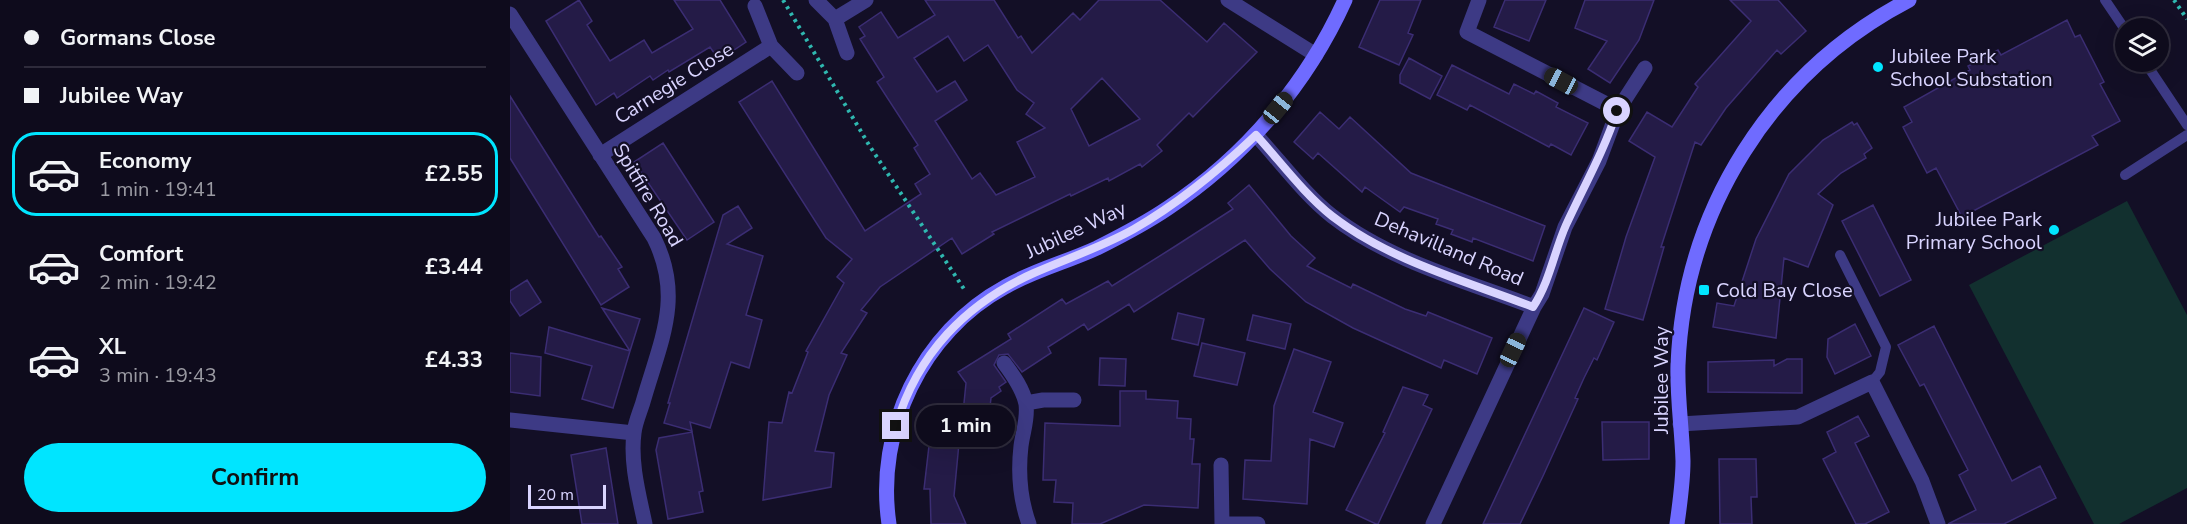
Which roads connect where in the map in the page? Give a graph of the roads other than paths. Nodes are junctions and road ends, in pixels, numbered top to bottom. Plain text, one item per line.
1 (816, 0) edge
2 (866, 0) edge
3 (1228, 0) edge
4 (1345, 0) edge
5 (1479, 0) edge
6 (1909, 0) edge
7 (2105, 0) edge
8 (755, 6) dead end
9 (510, 14) edge
10 (2117, 18) edge
11 (835, 19) junction
12 (771, 46) junction
13 (846, 53) dead end
14 (1316, 55) junction
15 (1645, 68) dead end
16 (2152, 72) edge
17 (797, 73) dead end
18 (1617, 111) junction
19 (2187, 125) edge
20 (1256, 135) junction
21 (2187, 135) edge
22 (600, 154) junction
23 (2125, 175) dead end
24 (1840, 255) dead end
25 (1533, 307) junction
26 (1004, 363) dead end
27 (1872, 382) junction
28 (1074, 400) dead end
29 (1026, 403) junction
30 (510, 420) edge
31 (1680, 424) junction
32 (634, 433) junction
33 (1221, 465) dead end
34 (645, 524) edge
35 (890, 524) edge
36 (1029, 524) edge
37 (1224, 524) edge
38 (1258, 524) edge
39 (1433, 524) edge
40 (1677, 524) edge
41 (1938, 524) edge

1 - 11 street
2 - 11 street
3 - 14 street
4 - 14 street, Jubilee Way
5 - 18 street
6 - 31 street, Jubilee Way
7 - 10 lane
8 - 12 street
9 - 22 street, Spitfire Road
11 - 13 street
12 - 17 street
12 - 22 street, Carnegie Close
14 - 20 street, Jubilee Way
15 - 18 street
16 - 19 lane
18 - 25 street
20 - 25 street, Dehavilland Road
20 - 35 street, Jubilee Way
21 - 23 lane
22 - 32 street, Spitfire Road
24 - 27 lane
25 - 39 street, Dehavilland Road
26 - 29 street
27 - 31 street
27 - 41 street
28 - 29 street
29 - 36 street
30 - 32 street
31 - 40 street, Jubilee Way
32 - 34 street, Spitfire Road
33 - 37 street
37 - 38 street

